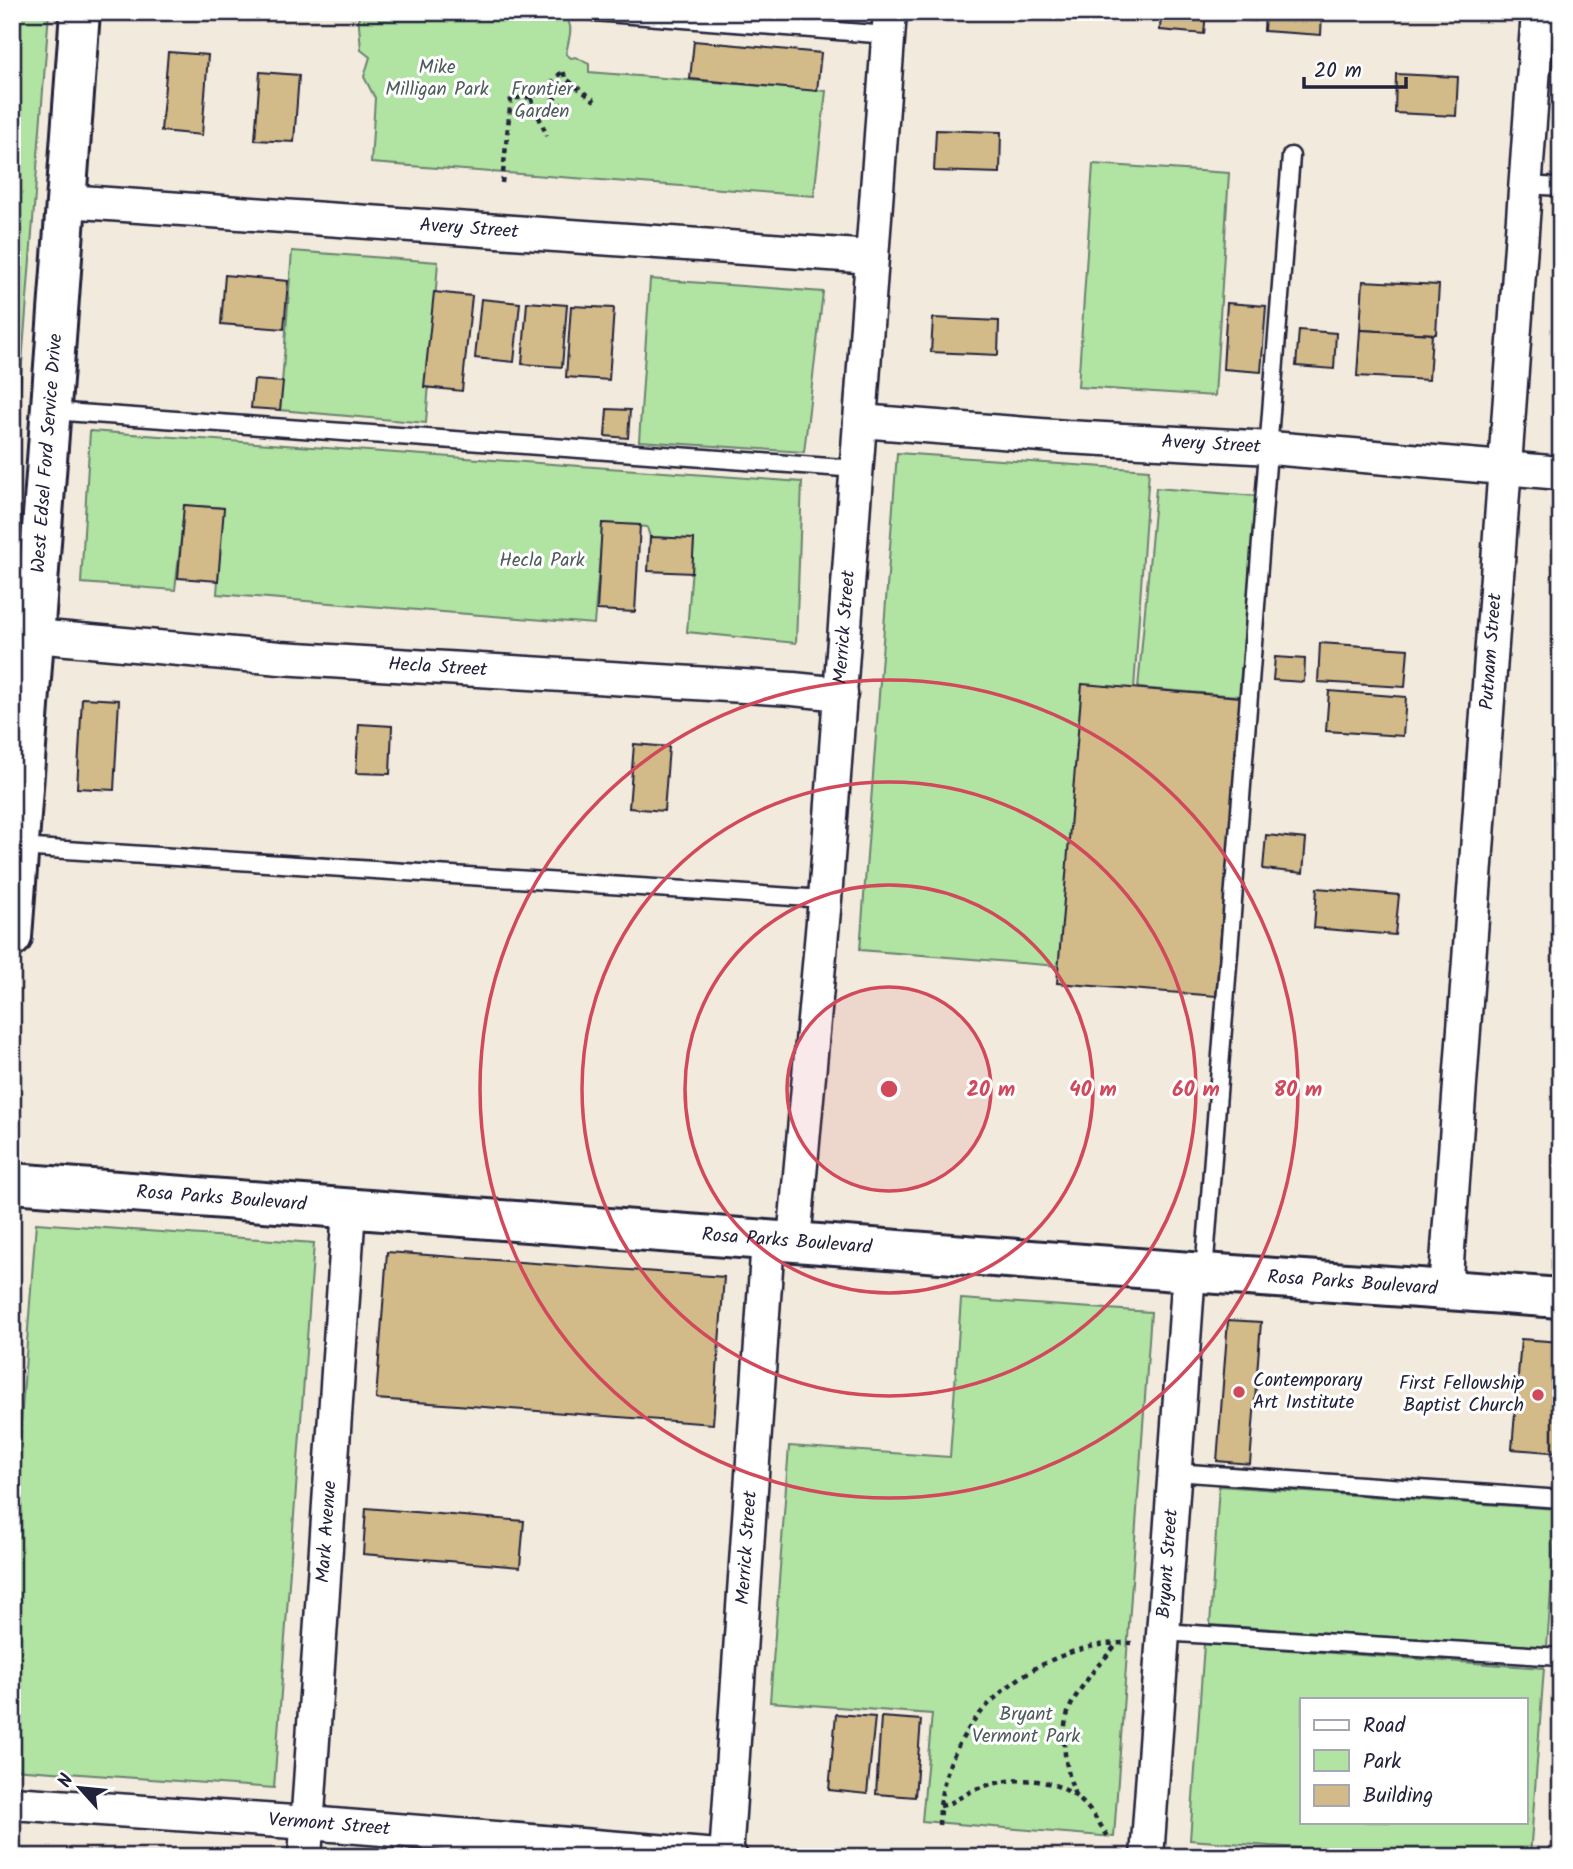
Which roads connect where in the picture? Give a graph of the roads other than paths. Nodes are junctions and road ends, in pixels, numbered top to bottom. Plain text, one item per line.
1 (80, 12) edge
2 (594, 12) edge
3 (1538, 12) edge
4 (889, 24) edge
5 (1291, 156) dead end
6 (1525, 185) junction
7 (1561, 187) edge
8 (66, 201) junction
9 (872, 257) junction
10 (51, 411) junction
11 (860, 421) junction
12 (1271, 448) junction
13 (1505, 468) junction
14 (857, 469) junction
15 (1561, 473) edge
16 (35, 636) junction
17 (841, 694) junction
18 (19, 848) junction
19 (825, 899) junction
20 (12, 937) edge
21 (12, 1184) edge
22 (349, 1209) junction
23 (781, 1240) junction
24 (1196, 1272) junction
25 (1445, 1290) junction
26 (1561, 1298) edge
27 (1174, 1472) junction
28 (1561, 1499) edge
29 (1162, 1632) junction
30 (1561, 1657) edge
31 (12, 1803) edge
32 (307, 1823) junction
33 (305, 1857) edge
34 (726, 1857) edge
35 (732, 1857) edge
36 (1147, 1857) edge

1 - 8 street, West Edsel Ford Service Drive
2 - 4 lane
3 - 6 street, Putnam Street
4 - 9 street, Merrick Street
5 - 12 lane
6 - 7 lane
6 - 13 street, Putnam Street
8 - 9 street, Avery Street
8 - 10 street, West Edsel Ford Service Drive
9 - 11 street, Merrick Street
10 - 14 lane
10 - 16 street, West Edsel Ford Service Drive
11 - 12 street, Avery Street
11 - 14 street, Merrick Street
12 - 13 street, Avery Street
12 - 24 lane
13 - 15 street, Avery Street
13 - 25 street, Putnam Street
14 - 17 street, Merrick Street
16 - 17 street, Hecla Street
16 - 18 street, West Edsel Ford Service Drive
17 - 19 street, Merrick Street
18 - 19 lane
18 - 20 street, West Edsel Ford Service Drive
19 - 23 street, Merrick Street
21 - 22 street, Rosa Parks Boulevard
22 - 23 street, Rosa Parks Boulevard
22 - 32 street, Mark Avenue
23 - 24 street, Rosa Parks Boulevard
23 - 34 street, Merrick Street
24 - 25 street, Rosa Parks Boulevard
24 - 27 street, Bryant Street
25 - 26 street, Rosa Parks Boulevard
27 - 28 lane
27 - 29 street, Bryant Street
29 - 30 lane
29 - 36 street, Bryant Street
31 - 32 street, Vermont Street
32 - 33 street, Mark Avenue
32 - 34 street, Vermont Street
34 - 35 street, Vermont Street

